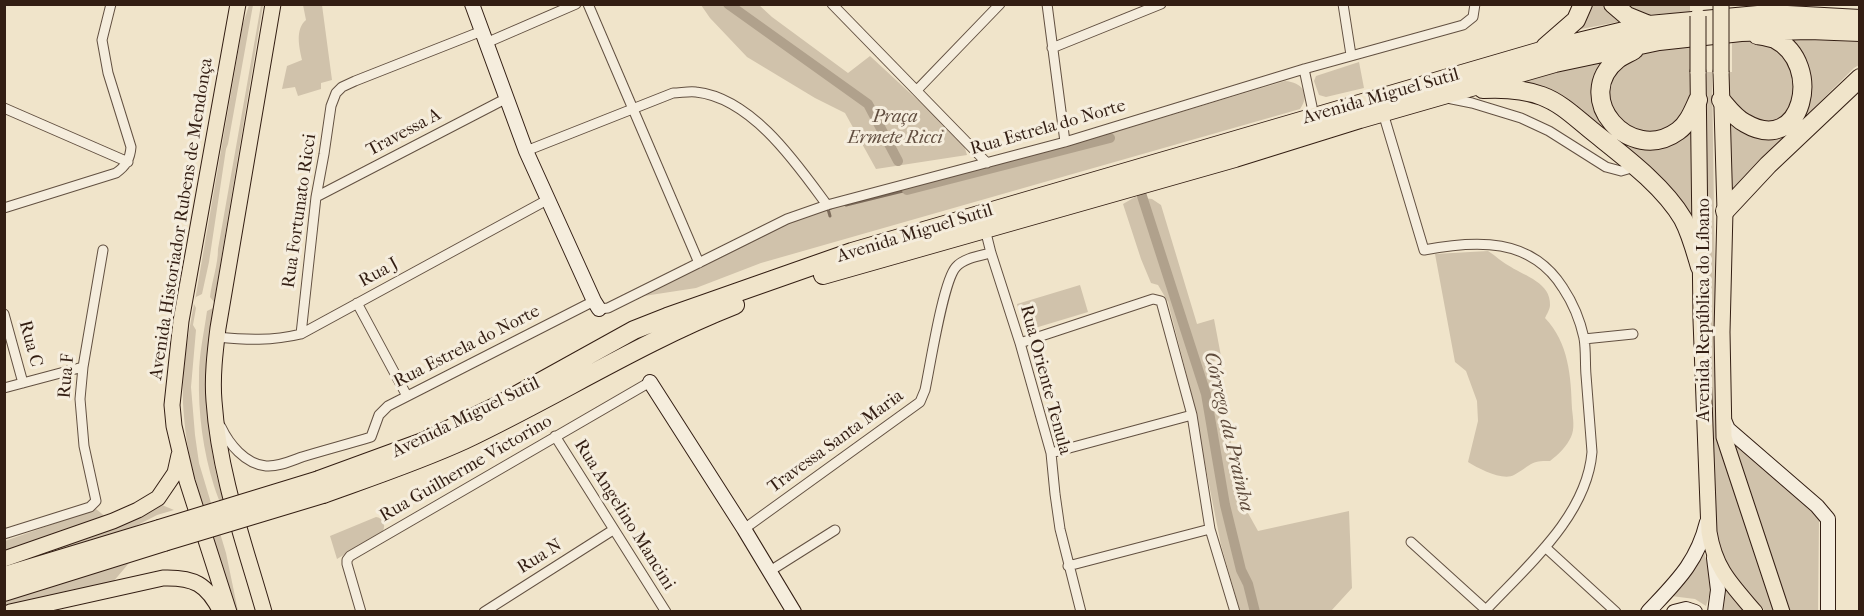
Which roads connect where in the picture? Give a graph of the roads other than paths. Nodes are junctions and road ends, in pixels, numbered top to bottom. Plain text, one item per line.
1 (111, 4) edge
2 (238, 4) edge
3 (273, 4) edge
4 (472, 4) edge
5 (576, 4) edge
6 (588, 4) edge
7 (832, 4) edge
8 (1047, 4) edge
9 (1161, 4) edge
10 (1343, 4) edge
11 (1583, 4) edge
12 (1613, 4) edge
13 (1698, 4) edge
14 (1721, 4) edge
15 (999, 5) edge
16 (1475, 7) edge
17 (1774, 9) edge
18 (1860, 19) edge
19 (1741, 32) junction
20 (1860, 32) edge
21 (1648, 34) junction
22 (484, 37) junction
23 (1052, 48) junction
24 (1541, 51) junction
25 (1351, 55) junction
26 (1304, 69) junction
27 (1860, 78) edge
28 (917, 90) junction
29 (1458, 91) junction
30 (1438, 97) junction
31 (507, 98) junction
32 (1698, 100) junction
33 (1721, 100) junction
34 (4, 108) edge
35 (632, 109) junction
36 (1383, 113) junction
37 (1314, 116) junction
38 (1065, 142) junction
39 (526, 151) junction
40 (128, 162) junction
41 (987, 162) junction
42 (1637, 167) junction
43 (316, 197) junction
44 (547, 200) junction
45 (827, 205) junction
46 (4, 208) edge
47 (1725, 212) junction
48 (985, 229) junction
49 (103, 250) dead end
50 (991, 253) junction
51 (699, 263) junction
52 (1700, 267) junction
53 (357, 303) junction
54 (597, 305) junction
55 (4, 314) edge
56 (301, 334) junction
57 (1633, 334) dead end
58 (217, 337) junction
59 (1584, 339) junction
60 (1020, 343) junction
61 (83, 367) junction
62 (586, 367) junction
63 (650, 382) joint
64 (23, 383) junction
65 (4, 388) edge
66 (407, 396) junction
67 (214, 399) junction
68 (1192, 415) junction
69 (1724, 420) junction
70 (555, 436) junction
71 (179, 446) junction
72 (1051, 453) junction
73 (1708, 520) junction
74 (744, 529) junction
75 (1210, 529) junction
76 (614, 530) junction
77 (835, 530) dead end
78 (4, 534) edge
79 (162, 536) junction
80 (1411, 542) dead end
81 (1545, 547) junction
82 (1713, 553) junction
83 (4, 559) edge
84 (1068, 566) junction
85 (770, 571) junction
86 (4, 576) edge
87 (4, 592) edge
88 (1485, 611) edge
89 (10, 612) edge
90 (221, 612) edge
91 (229, 612) edge
92 (264, 612) edge
93 (361, 612) edge
94 (484, 612) edge
95 (666, 612) edge
96 (794, 612) edge
97 (1081, 612) edge
98 (1235, 612) edge
99 (1616, 612) edge
100 (1648, 612) edge
101 (1674, 612) edge
102 (1695, 612) edge
103 (1715, 612) edge
104 (1755, 612) edge
105 (1782, 612) edge
106 (1828, 612) edge

1 - 40 street
2 - 71 main road, Avenida Historiador Rubens de Mendonça
3 - 58 main road
4 - 22 street
5 - 22 street
6 - 35 street
7 - 28 street
8 - 23 street
9 - 23 street
10 - 25 street
11 - 24 highway
12 - 21 highway
13 - 32 main road, Avenida República do Líbano, bridge
14 - 33 main road, Avenida República do Líbano, bridge
15 - 28 street
16 - 25 street, Rua Estrela do Norte
17 - 18 highway, Avenida Miguel Sutil
17 - 21 highway, Avenida Miguel Sutil
19 - 20 highway, Avenida Miguel Sutil
19 - 21 highway, Avenida Miguel Sutil
19 - 33 highway
21 - 24 highway, Avenida Miguel Sutil
21 - 29 highway, Avenida Miguel Sutil
21 - 32 highway
22 - 31 street
22 - 43 street, Rua Fortunato Ricci
23 - 38 street
24 - 37 highway, Avenida Miguel Sutil
25 - 26 street, Rua Estrela do Norte
26 - 37 street
26 - 38 street, Rua Estrela do Norte
27 - 47 highway
28 - 41 street
29 - 30 highway, Avenida Miguel Sutil
29 - 42 highway
30 - 36 highway, Avenida Miguel Sutil
30 - 42 street
31 - 39 street
31 - 43 street, Travessa A
32 - 52 main road, Avenida República do Líbano
33 - 47 main road, Avenida República do Líbano
34 - 40 street
35 - 39 street
35 - 45 street
35 - 51 street
36 - 48 highway, Avenida Miguel Sutil
36 - 59 street
37 - 62 highway, Avenida Miguel Sutil
38 - 41 street, Rua Estrela do Norte
39 - 44 street
40 - 46 street
41 - 45 street, Rua Estrela do Norte
42 - 52 highway
43 - 56 street, Rua Fortunato Ricci
44 - 53 street, Rua J
44 - 54 street
45 - 51 street, Rua Estrela do Norte
47 - 69 main road, Avenida República do Líbano
48 - 50 street, Rua Oriente Tenula
48 - 62 highway, Avenida Miguel Sutil
49 - 61 street, Rua F
50 - 60 street, Rua Oriente Tenula
50 - 74 street, Travessa Santa Maria
51 - 54 street, Rua Estrela do Norte
52 - 73 main road, Avenida República do Líbano
53 - 56 street, Rua J
53 - 66 street
54 - 66 street, Rua Estrela do Norte
55 - 64 street, Rua C
56 - 58 street, Rua J
57 - 59 street
58 - 67 main road
59 - 81 street
60 - 68 street
60 - 72 street, Rua Oriente Tenula
61 - 64 street
61 - 78 street, Rua F
62 - 79 highway, Avenida Miguel Sutil, bridge
63 - 70 street, Rua Guilherme Victorino
63 - 74 street
64 - 65 street
66 - 67 street, Rua Estrela do Norte
67 - 92 main road
68 - 72 street
68 - 75 street
69 - 105 main road, Avenida República do Líbano
69 - 106 street
70 - 76 street, Rua Angelino Mancini
70 - 93 street, Rua Guilherme Victorino
71 - 83 main road
71 - 91 main road, Avenida Historiador Rubens de Mendonça
72 - 84 street, Rua Oriente Tenula
73 - 82 main road, Avenida República do Líbano
73 - 100 street
74 - 85 street
75 - 84 street
75 - 98 street
76 - 94 street, Rua N
76 - 95 street, Rua Angelino Mancini
77 - 85 street
79 - 86 highway, Avenida Miguel Sutil
79 - 87 highway, Avenida Miguel Sutil
80 - 88 street
81 - 88 street
81 - 99 street
82 - 103 street
82 - 104 main road, Avenida República do Líbano
84 - 97 street, Rua Oriente Tenula
85 - 96 street
89 - 90 main road
101 - 102 street

